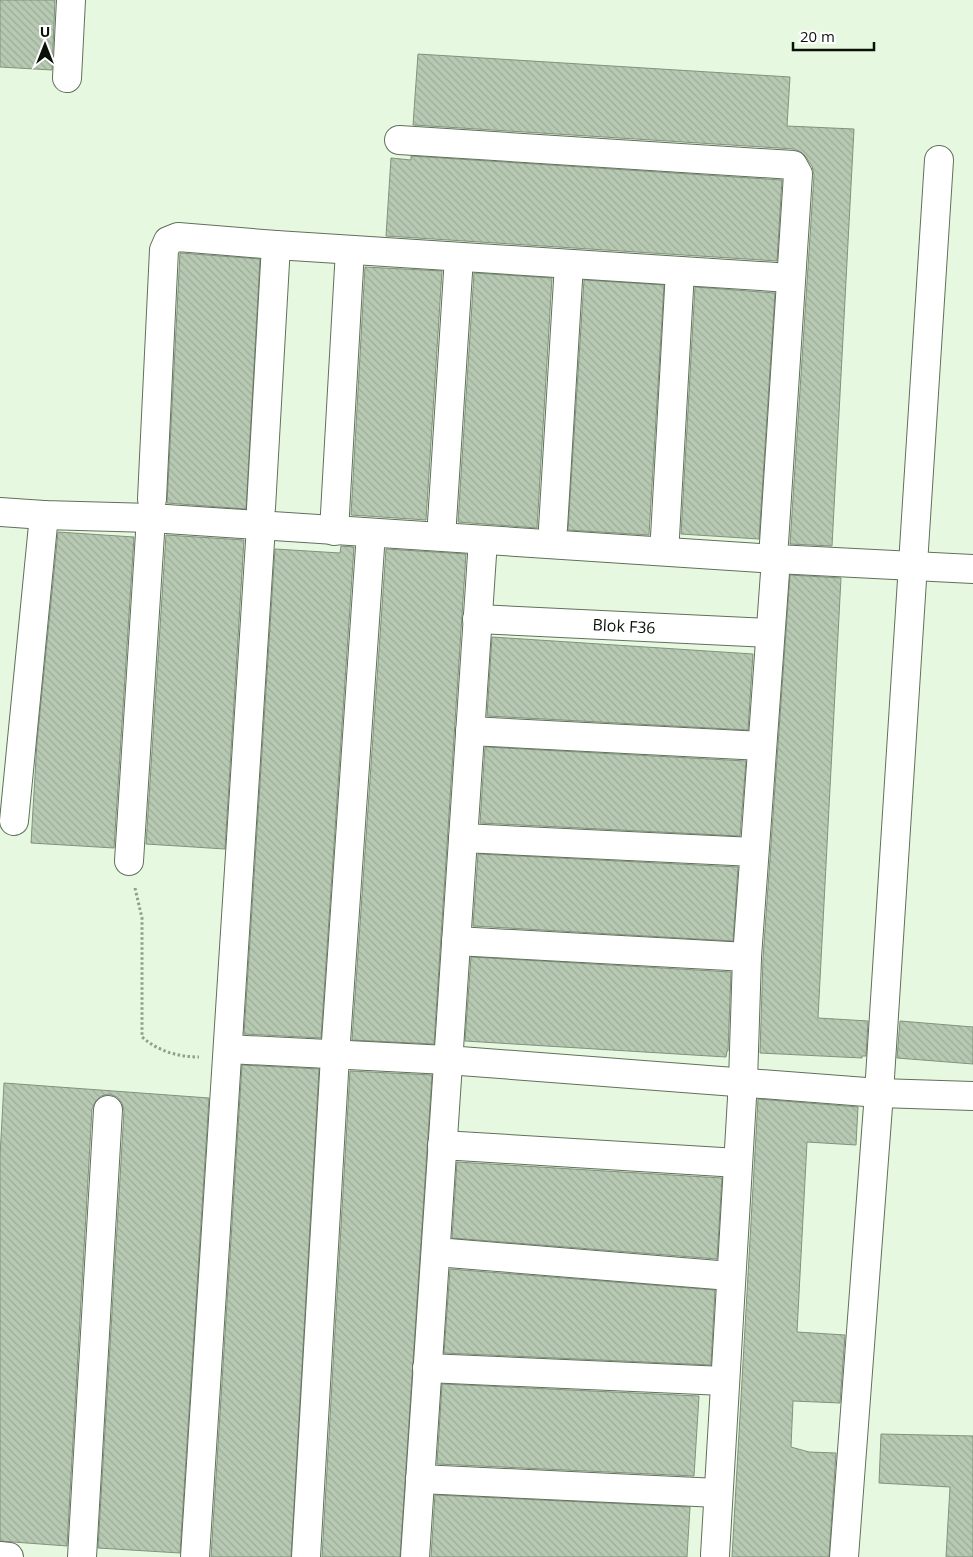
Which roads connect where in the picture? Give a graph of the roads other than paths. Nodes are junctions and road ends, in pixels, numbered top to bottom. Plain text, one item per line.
1 (71, 0) edge
2 (67, 78) dead end
3 (399, 140) dead end
4 (939, 160) dead end
5 (276, 245) junction
6 (350, 250) junction
7 (459, 257) junction
8 (569, 264) junction
9 (680, 271) junction
10 (791, 278) junction
11 (151, 508) junction
12 (0, 512) edge
13 (44, 515) junction
14 (261, 517) junction
15 (442, 522) dead end
16 (553, 528) dead end
17 (334, 531) junction
18 (371, 534) junction
19 (665, 537) dead end
20 (483, 540) junction
21 (775, 551) junction
22 (912, 565) junction
23 (973, 569) edge
24 (477, 618) junction
25 (770, 634) junction
26 (470, 731) junction
27 (762, 746) junction
28 (14, 821) dead end
29 (463, 838) junction
30 (754, 852) junction
31 (129, 861) road end
32 (456, 941) junction
33 (747, 957) junction
34 (228, 1049) junction
35 (335, 1056) junction
36 (447, 1060) junction
37 (743, 1081) junction
38 (880, 1093) junction
39 (973, 1096) edge
40 (108, 1110) dead end
41 (442, 1145) junction
42 (738, 1163) junction
43 (436, 1252) junction
44 (730, 1276) junction
45 (427, 1368) junction
46 (724, 1381) junction
47 (420, 1479) junction
48 (718, 1493) junction
49 (0, 1556) edge
50 (715, 1556) dead end
51 (9, 1557) edge
52 (82, 1557) edge
53 (195, 1557) edge
54 (306, 1557) edge
55 (415, 1557) edge
56 (844, 1557) edge

1 - 2 street
3 - 10 street
4 - 22 street
5 - 6 street
5 - 11 street
5 - 14 street
6 - 7 street
6 - 17 street
7 - 8 street
7 - 15 street
8 - 9 street
8 - 16 street
9 - 10 street
9 - 19 street
10 - 21 street
11 - 13 street
11 - 14 street
11 - 31 street
12 - 13 street
13 - 28 street
14 - 17 street
14 - 34 street
17 - 18 street
18 - 20 street
18 - 35 street
20 - 21 street
20 - 24 street
21 - 22 street
21 - 25 street
22 - 23 street
22 - 38 street
24 - 25 street, Blok F36
24 - 26 street
25 - 27 street
26 - 27 street
26 - 29 street
27 - 30 street
29 - 30 street
29 - 32 street
30 - 33 street
32 - 33 street
32 - 36 street
33 - 37 street
34 - 35 street
34 - 53 street
35 - 36 street
35 - 54 street
36 - 37 street
36 - 41 street
37 - 38 street
37 - 42 street
38 - 39 street
38 - 56 street
40 - 52 street
41 - 42 street
41 - 43 street
42 - 44 street
43 - 44 street
43 - 45 street
44 - 46 street
45 - 46 street
45 - 47 street
46 - 48 street
47 - 48 street
47 - 55 street
48 - 50 street
49 - 51 street

